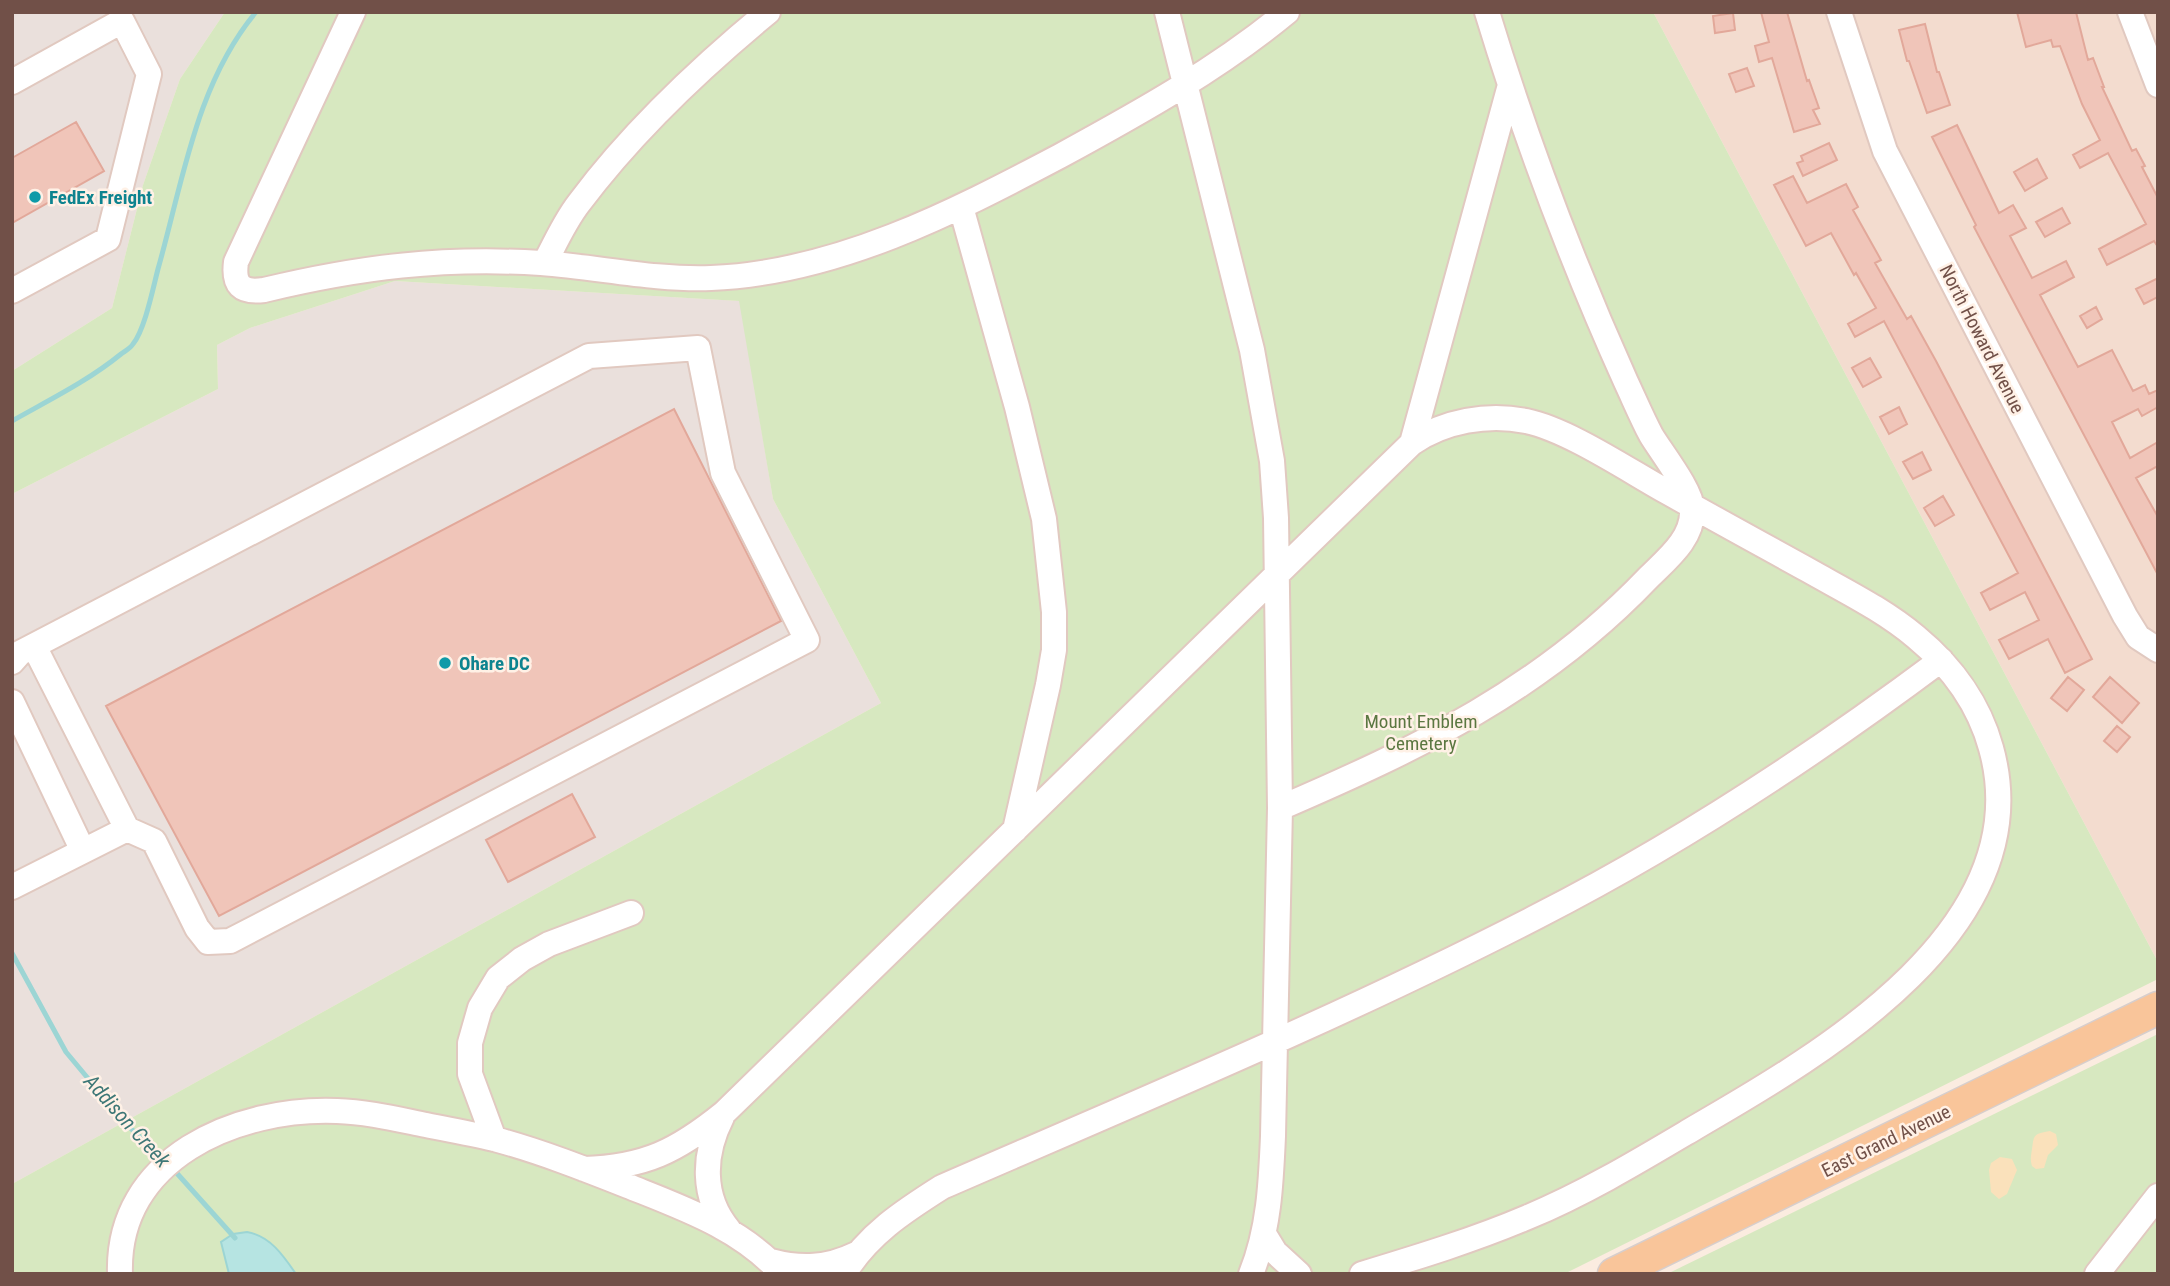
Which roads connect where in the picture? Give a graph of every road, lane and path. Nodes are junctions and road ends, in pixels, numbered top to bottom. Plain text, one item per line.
1 (353, 12) edge
2 (768, 12) edge
3 (1167, 12) edge
4 (1287, 12) edge
5 (1487, 12) edge
6 (1839, 12) edge
7 (2130, 12) edge
8 (12, 82) edge
9 (1186, 85) junction
10 (1510, 85) junction
11 (2158, 85) edge
12 (961, 206) junction
13 (545, 263) junction
14 (12, 291) edge
15 (1412, 443) junction
16 (1693, 506) junction
17 (1277, 573) junction
18 (34, 646) junction
19 (2157, 649) edge
20 (1941, 660) junction
21 (12, 662) edge
22 (12, 702) edge
23 (1280, 808) junction
24 (127, 829) junction
25 (1015, 831) junction
26 (83, 851) junction
27 (12, 887) edge
28 (631, 913) dead end
29 (2158, 1008) edge
30 (1275, 1041) junction
31 (723, 1113) junction
32 (494, 1139) junction
33 (584, 1169) junction
34 (2158, 1196) edge
35 (729, 1230) junction
36 (1264, 1234) junction
37 (850, 1264) edge
38 (777, 1268) edge
39 (120, 1274) edge
40 (1251, 1274) edge
41 (1299, 1274) edge
42 (1362, 1274) edge
43 (1614, 1274) edge
44 (2097, 1274) edge

1 - 13 street
2 - 13 street
3 - 9 street
4 - 9 street
5 - 10 street
6 - 19 street, North Howard Avenue
7 - 11 street
8 - 14 street
9 - 12 street
9 - 17 street
10 - 15 street
10 - 16 street
12 - 13 street
12 - 25 street
15 - 16 street
15 - 17 street
16 - 20 street
16 - 23 street
17 - 23 street
17 - 25 street
18 - 21 street
18 - 24 street
18 - 24 street
20 - 30 street
20 - 42 street
22 - 26 street
23 - 30 street
24 - 26 street
25 - 31 street
26 - 27 street
28 - 32 street
29 - 43 main road, East Grand Avenue
30 - 36 street
30 - 37 street
31 - 33 street
31 - 35 street
32 - 33 street
32 - 39 street
33 - 35 street
34 - 44 street
35 - 38 street
36 - 40 street
36 - 41 street
37 - 38 street

